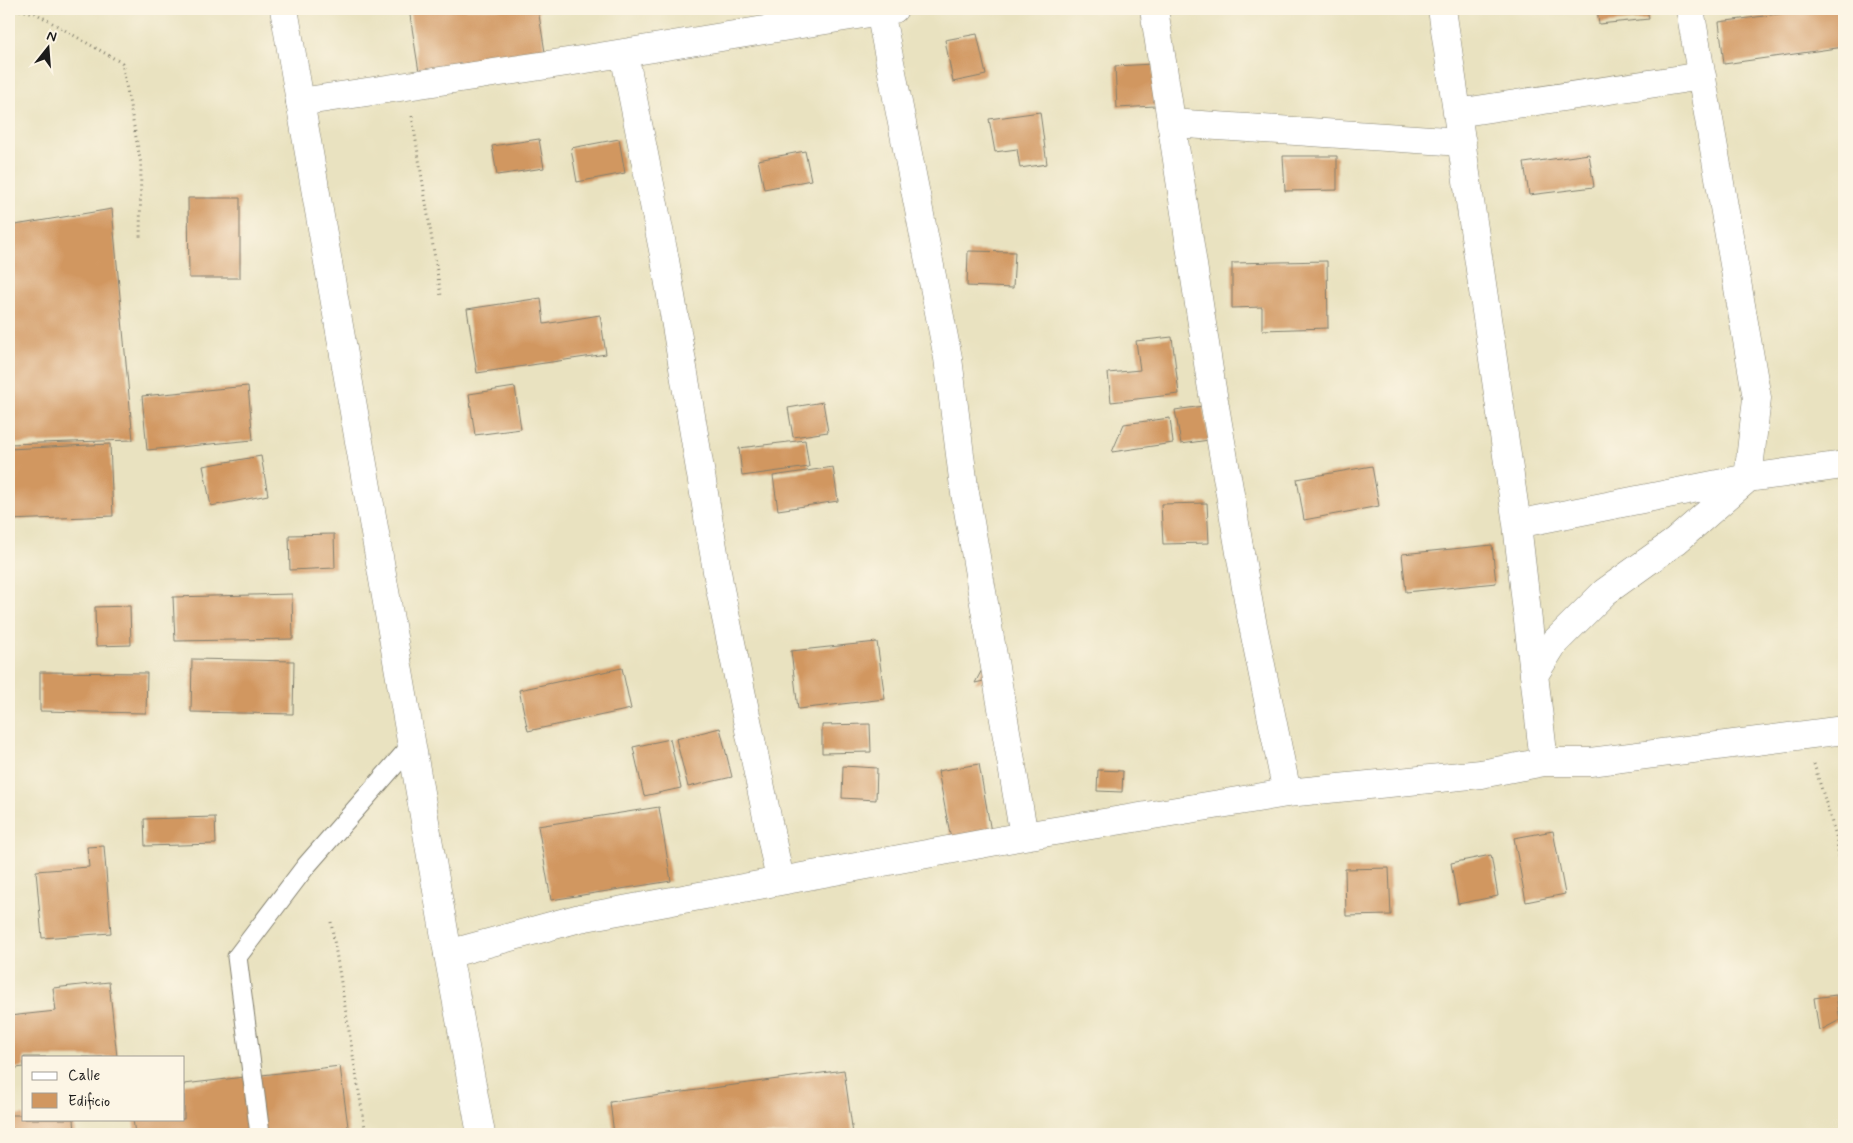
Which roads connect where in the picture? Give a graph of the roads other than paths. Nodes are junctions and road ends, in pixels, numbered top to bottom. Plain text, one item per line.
1 (284, 9) edge
2 (1154, 9) edge
3 (1442, 9) edge
4 (1690, 9) edge
5 (887, 10) edge
6 (624, 53) junction
7 (1702, 76) junction
8 (300, 102) junction
9 (1457, 113) junction
10 (1171, 123) junction
11 (1462, 142) junction
12 (1844, 465) edge
13 (1748, 478) junction
14 (1517, 524) junction
15 (1534, 675) junction
16 (1844, 730) edge
17 (411, 746) junction
18 (1544, 762) junction
19 (1287, 793) junction
20 (1024, 836) junction
21 (780, 880) junction
22 (448, 954) junction
23 (260, 1134) edge
24 (482, 1134) edge

1 - 8 main road
2 - 10 main road
3 - 9 main road
4 - 7 main road
5 - 6 main road
5 - 20 main road
6 - 8 main road
6 - 21 main road
7 - 9 main road
7 - 13 main road
8 - 17 main road
9 - 11 main road
10 - 11 main road
10 - 19 main road
11 - 14 main road
12 - 13 main road
13 - 14 main road
13 - 15 main road
14 - 15 main road
15 - 18 main road
16 - 18 main road
17 - 22 main road
17 - 23 lane
18 - 19 main road
19 - 20 main road
20 - 21 main road
21 - 22 main road
22 - 24 main road

